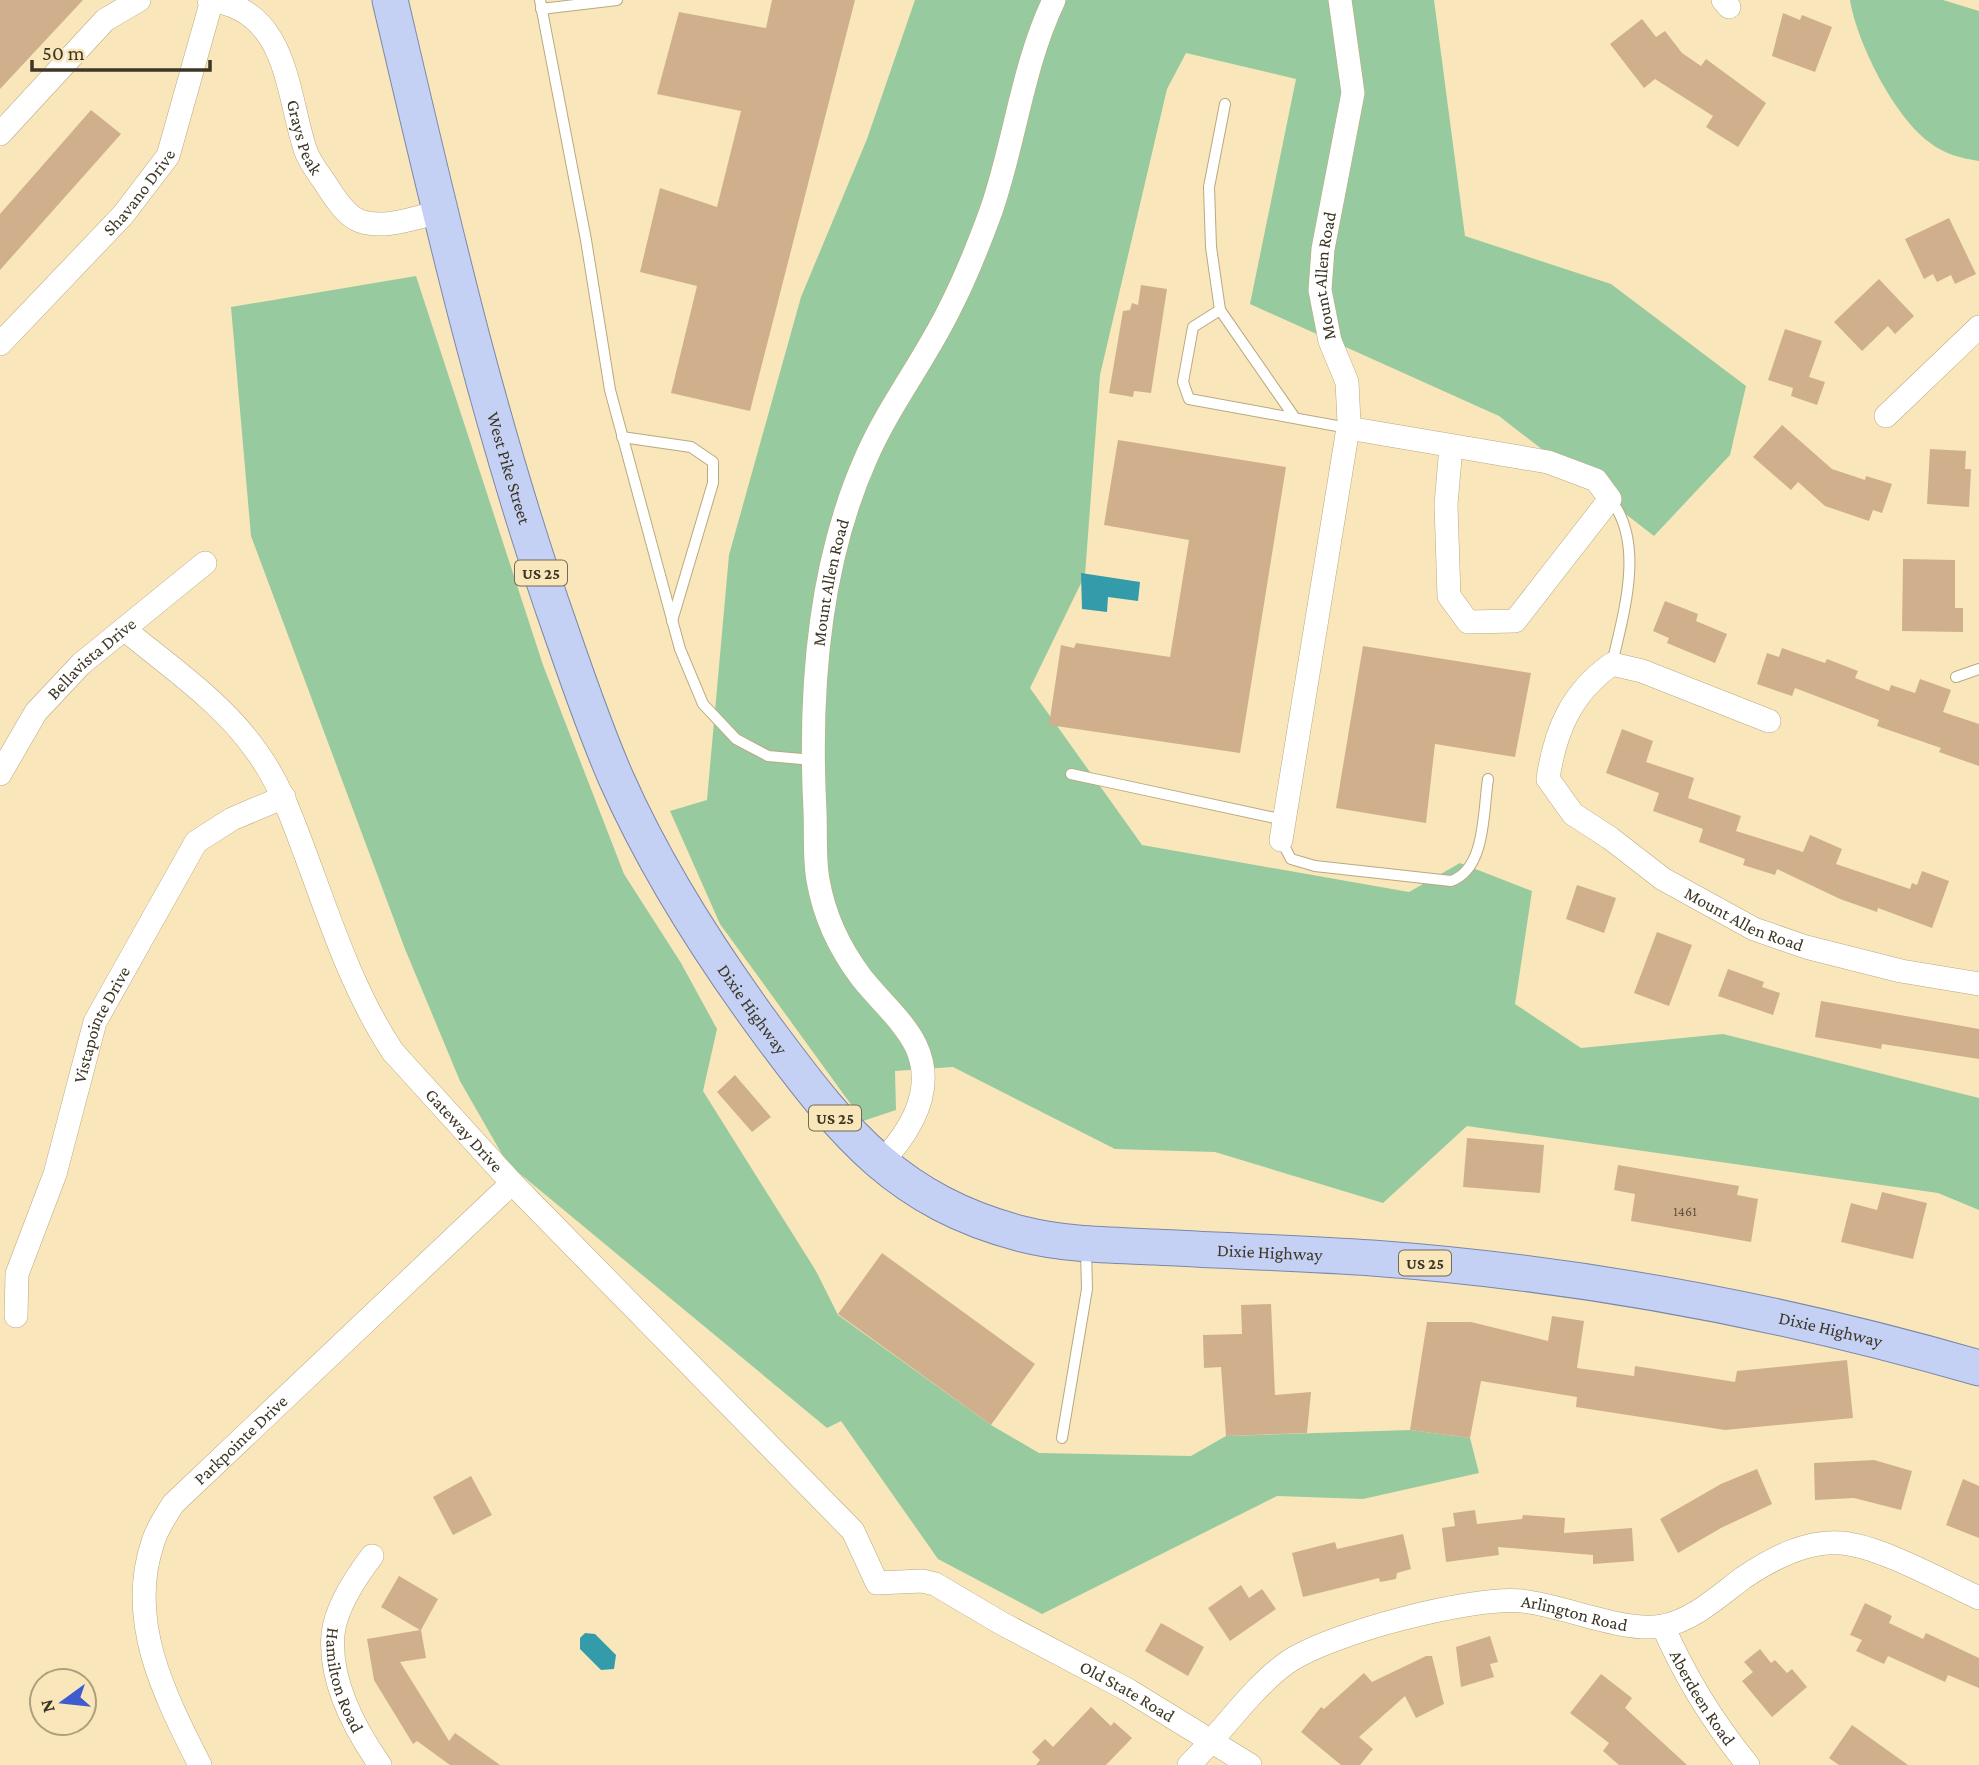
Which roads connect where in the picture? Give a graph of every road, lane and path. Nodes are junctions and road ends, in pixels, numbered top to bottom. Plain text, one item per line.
1 (139, 0) edge
2 (210, 0) edge
3 (390, 0) edge
4 (617, 0) edge
5 (1054, 0) edge
6 (1340, 0) edge
7 (540, 5) edge
8 (1225, 104) dead end
9 (0, 134) edge
10 (440, 212) junction
11 (1220, 310) junction
12 (1979, 327) edge
13 (0, 344) edge
14 (1886, 416) dead end
15 (1295, 418) junction
16 (1348, 428) junction
17 (622, 437) junction
18 (1451, 446) junction
19 (1610, 499) junction
20 (205, 564) dead end
21 (672, 621) junction
22 (124, 629) junction
23 (1612, 664) junction
24 (1979, 669) edge
25 (1956, 677) dead end
26 (1769, 722) dead end
27 (813, 761) junction
28 (0, 774) edge
29 (1071, 775) dead end
30 (1488, 779) dead end
31 (284, 797) junction
32 (1283, 830) junction
33 (690, 916) joint
34 (1979, 984) edge
35 (880, 1164) junction
36 (512, 1183) junction
37 (1086, 1244) junction
38 (16, 1316) dead end
39 (1979, 1368) edge
40 (1062, 1438) dead end
41 (372, 1556) dead end
42 (877, 1583) joint
43 (1979, 1598) edge
44 (1662, 1626) junction
45 (1213, 1741) junction
46 (200, 1765) edge
47 (380, 1765) edge
48 (1189, 1765) edge
49 (1250, 1765) edge
50 (1748, 1765) edge

1 - 9 street
2 - 10 street, Grays Peak
2 - 13 street, Shavano Drive
3 - 10 main road, West Pike Street / US 25
4 - 7 lane
5 - 27 street, Mount Allen Road
6 - 16 street, Mount Allen Road
7 - 17 lane
8 - 11 lane
10 - 33 main road, West Pike Street / US 25
11 - 15 lane
11 - 15 lane
12 - 14 street
15 - 16 lane
16 - 18 street
16 - 32 street, Mount Allen Road
17 - 21 lane
17 - 21 lane
18 - 19 street
18 - 19 street
19 - 23 lane
20 - 22 street, Bellavista Drive
21 - 27 lane
22 - 28 street, Bellavista Drive
22 - 31 street, Gateway Drive
23 - 26 street
23 - 34 street, Mount Allen Road
24 - 25 lane
27 - 35 street, Mount Allen Road
29 - 32 lane
30 - 32 lane
31 - 36 street, Gateway Drive
31 - 38 street, Vistapointe Drive
33 - 35 main road, Dixie Highway / US 25
35 - 37 main road, Dixie Highway / US 25
36 - 42 street, Gateway Drive
36 - 46 street, Parkpointe Drive
37 - 39 main road, Dixie Highway / US 25
37 - 40 lane
41 - 47 street, Hamilton Road
42 - 45 street, Old State Road
43 - 44 street, Arlington Road
44 - 45 street, Arlington Road
44 - 50 street, Aberdeen Road
45 - 48 street, Arlington Road
45 - 49 street, Old State Road

